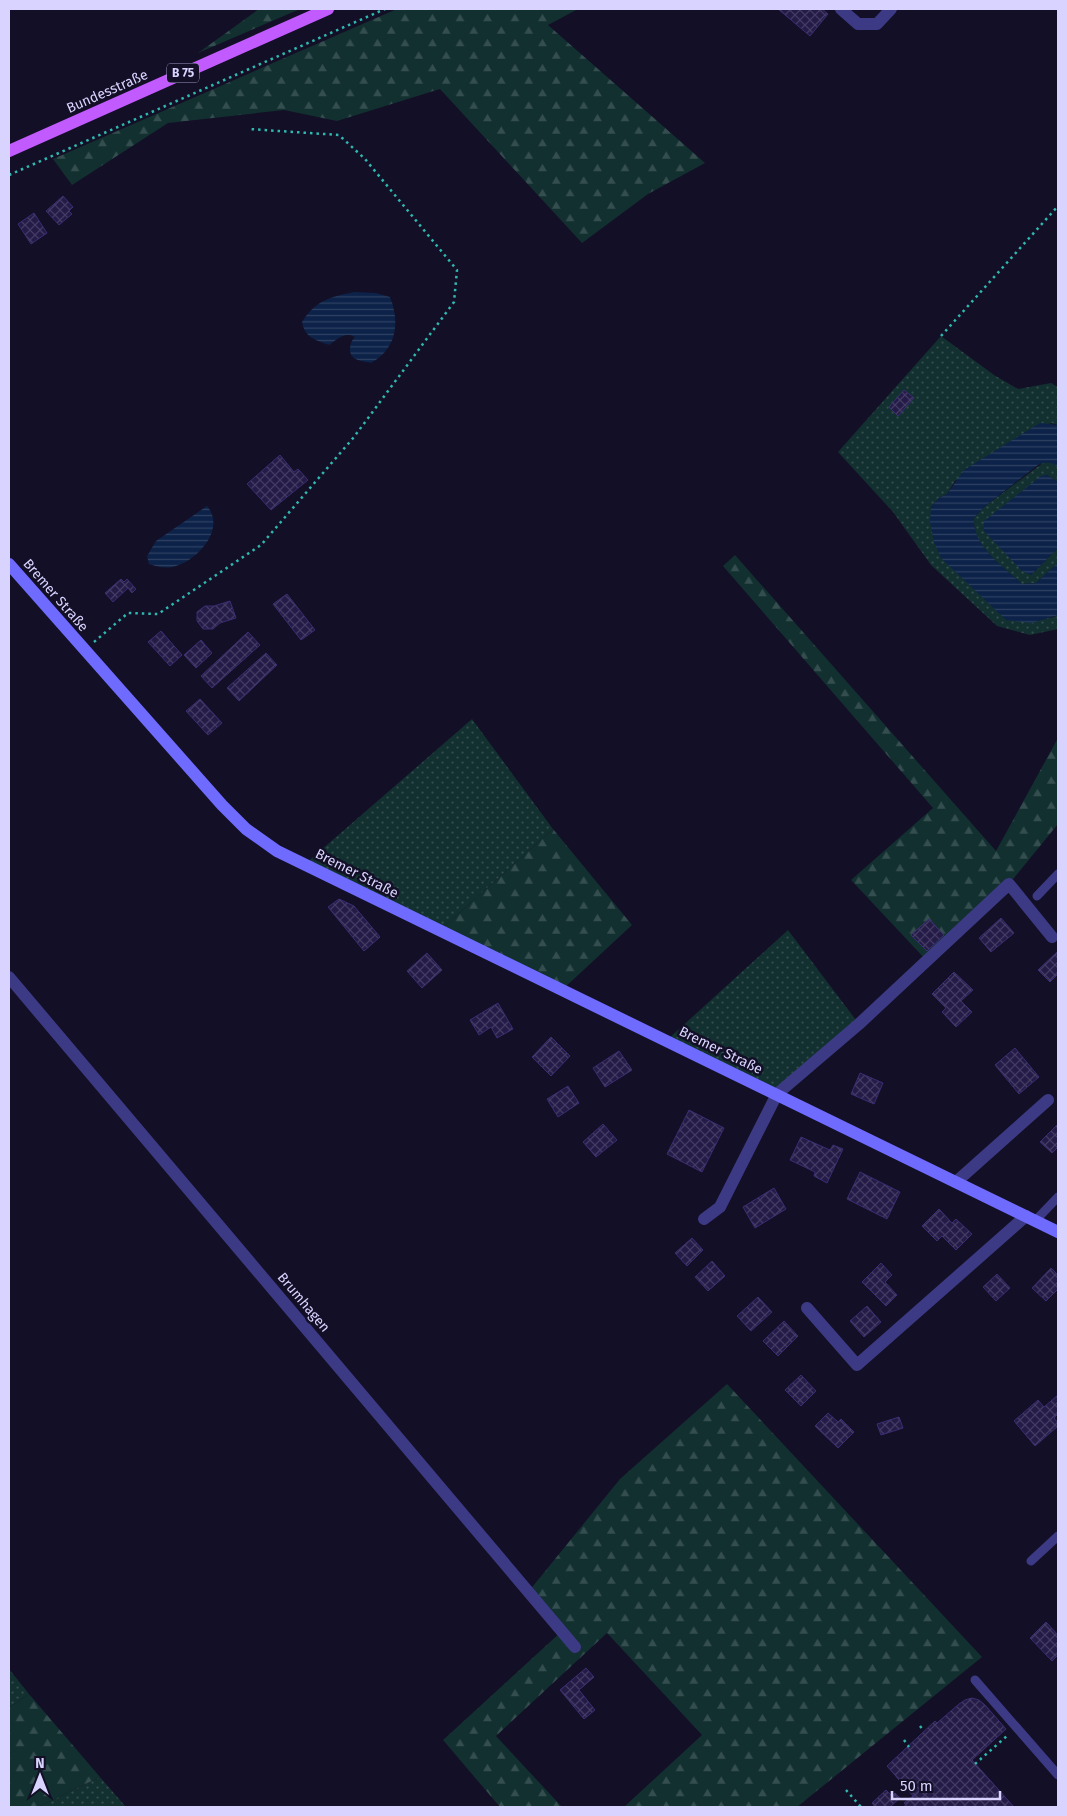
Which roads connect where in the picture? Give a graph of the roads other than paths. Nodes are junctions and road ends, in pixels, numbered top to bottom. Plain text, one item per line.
1 (328, 9) edge
2 (841, 9) edge
3 (891, 9) edge
4 (9, 151) edge
5 (9, 564) edge
6 (1058, 874) edge
7 (1037, 896) dead end
8 (1052, 937) dead end
9 (9, 977) edge
10 (777, 1094) junction
11 (1048, 1100) dead end
12 (956, 1182) junction
13 (1058, 1197) edge
14 (1030, 1218) junction
15 (704, 1219) dead end
16 (1058, 1232) edge
17 (807, 1308) dead end
18 (1058, 1536) edge
19 (1031, 1561) dead end
20 (575, 1647) dead end
21 (975, 1680) dead end
22 (1058, 1775) edge

1 - 4 main road, Bundesstraße / B 75
2 - 3 street
5 - 10 street, Bremer Straße
6 - 7 lane
8 - 10 street
9 - 20 street, Brumhagen
10 - 12 street, Bremer Straße
10 - 15 street
11 - 12 street
12 - 14 street, Bremer Straße
13 - 14 lane
14 - 16 street, Bremer Straße
14 - 17 street
18 - 19 lane
21 - 22 lane

